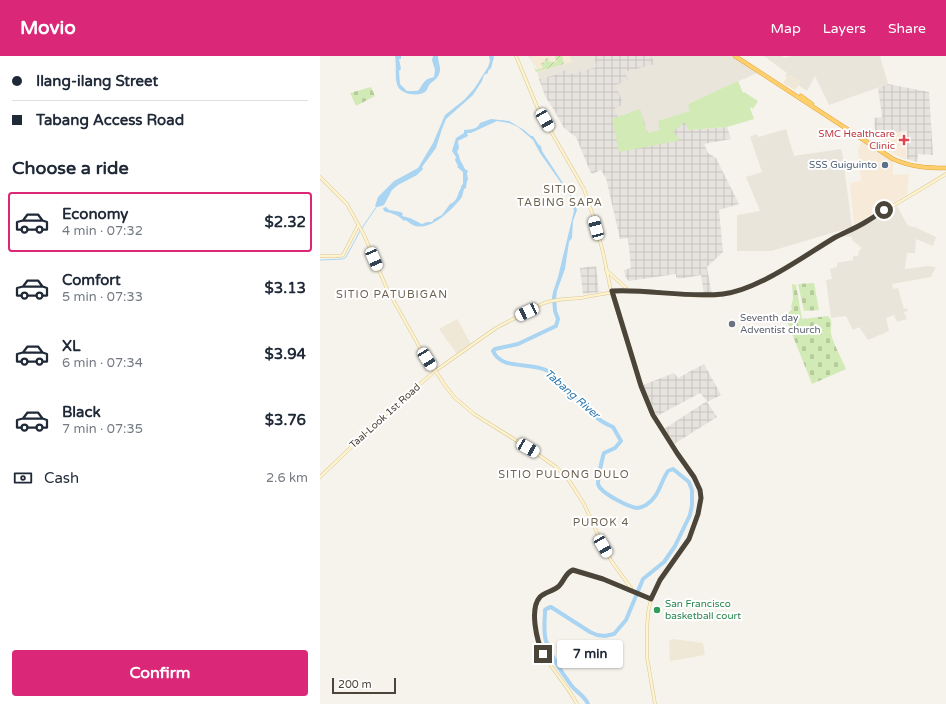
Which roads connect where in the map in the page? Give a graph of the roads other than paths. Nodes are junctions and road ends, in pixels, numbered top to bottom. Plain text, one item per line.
1 (516, 56) edge
2 (735, 56) edge
3 (739, 56) edge
4 (946, 167) edge
5 (946, 174) edge
6 (320, 177) edge
7 (358, 226) junction
8 (320, 256) edge
9 (606, 270) junction
10 (627, 290) junction
11 (612, 291) junction
12 (435, 371) junction
13 (320, 477) edge
14 (631, 590) junction
15 (651, 599) junction
16 (577, 704) edge
17 (655, 704) edge

1 - 9 street
2 - 4 highway
3 - 4 highway
5 - 10 street, Taal-Look 1st Road
6 - 7 street
7 - 8 street
7 - 12 street
9 - 10 street
9 - 11 street
10 - 11 street, Taal-Look 1st Road
11 - 12 street, Taal-Look 1st Road
11 - 15 street
12 - 13 street, Taal-Look 1st Road
12 - 14 street
14 - 15 street
14 - 16 street
15 - 17 street

